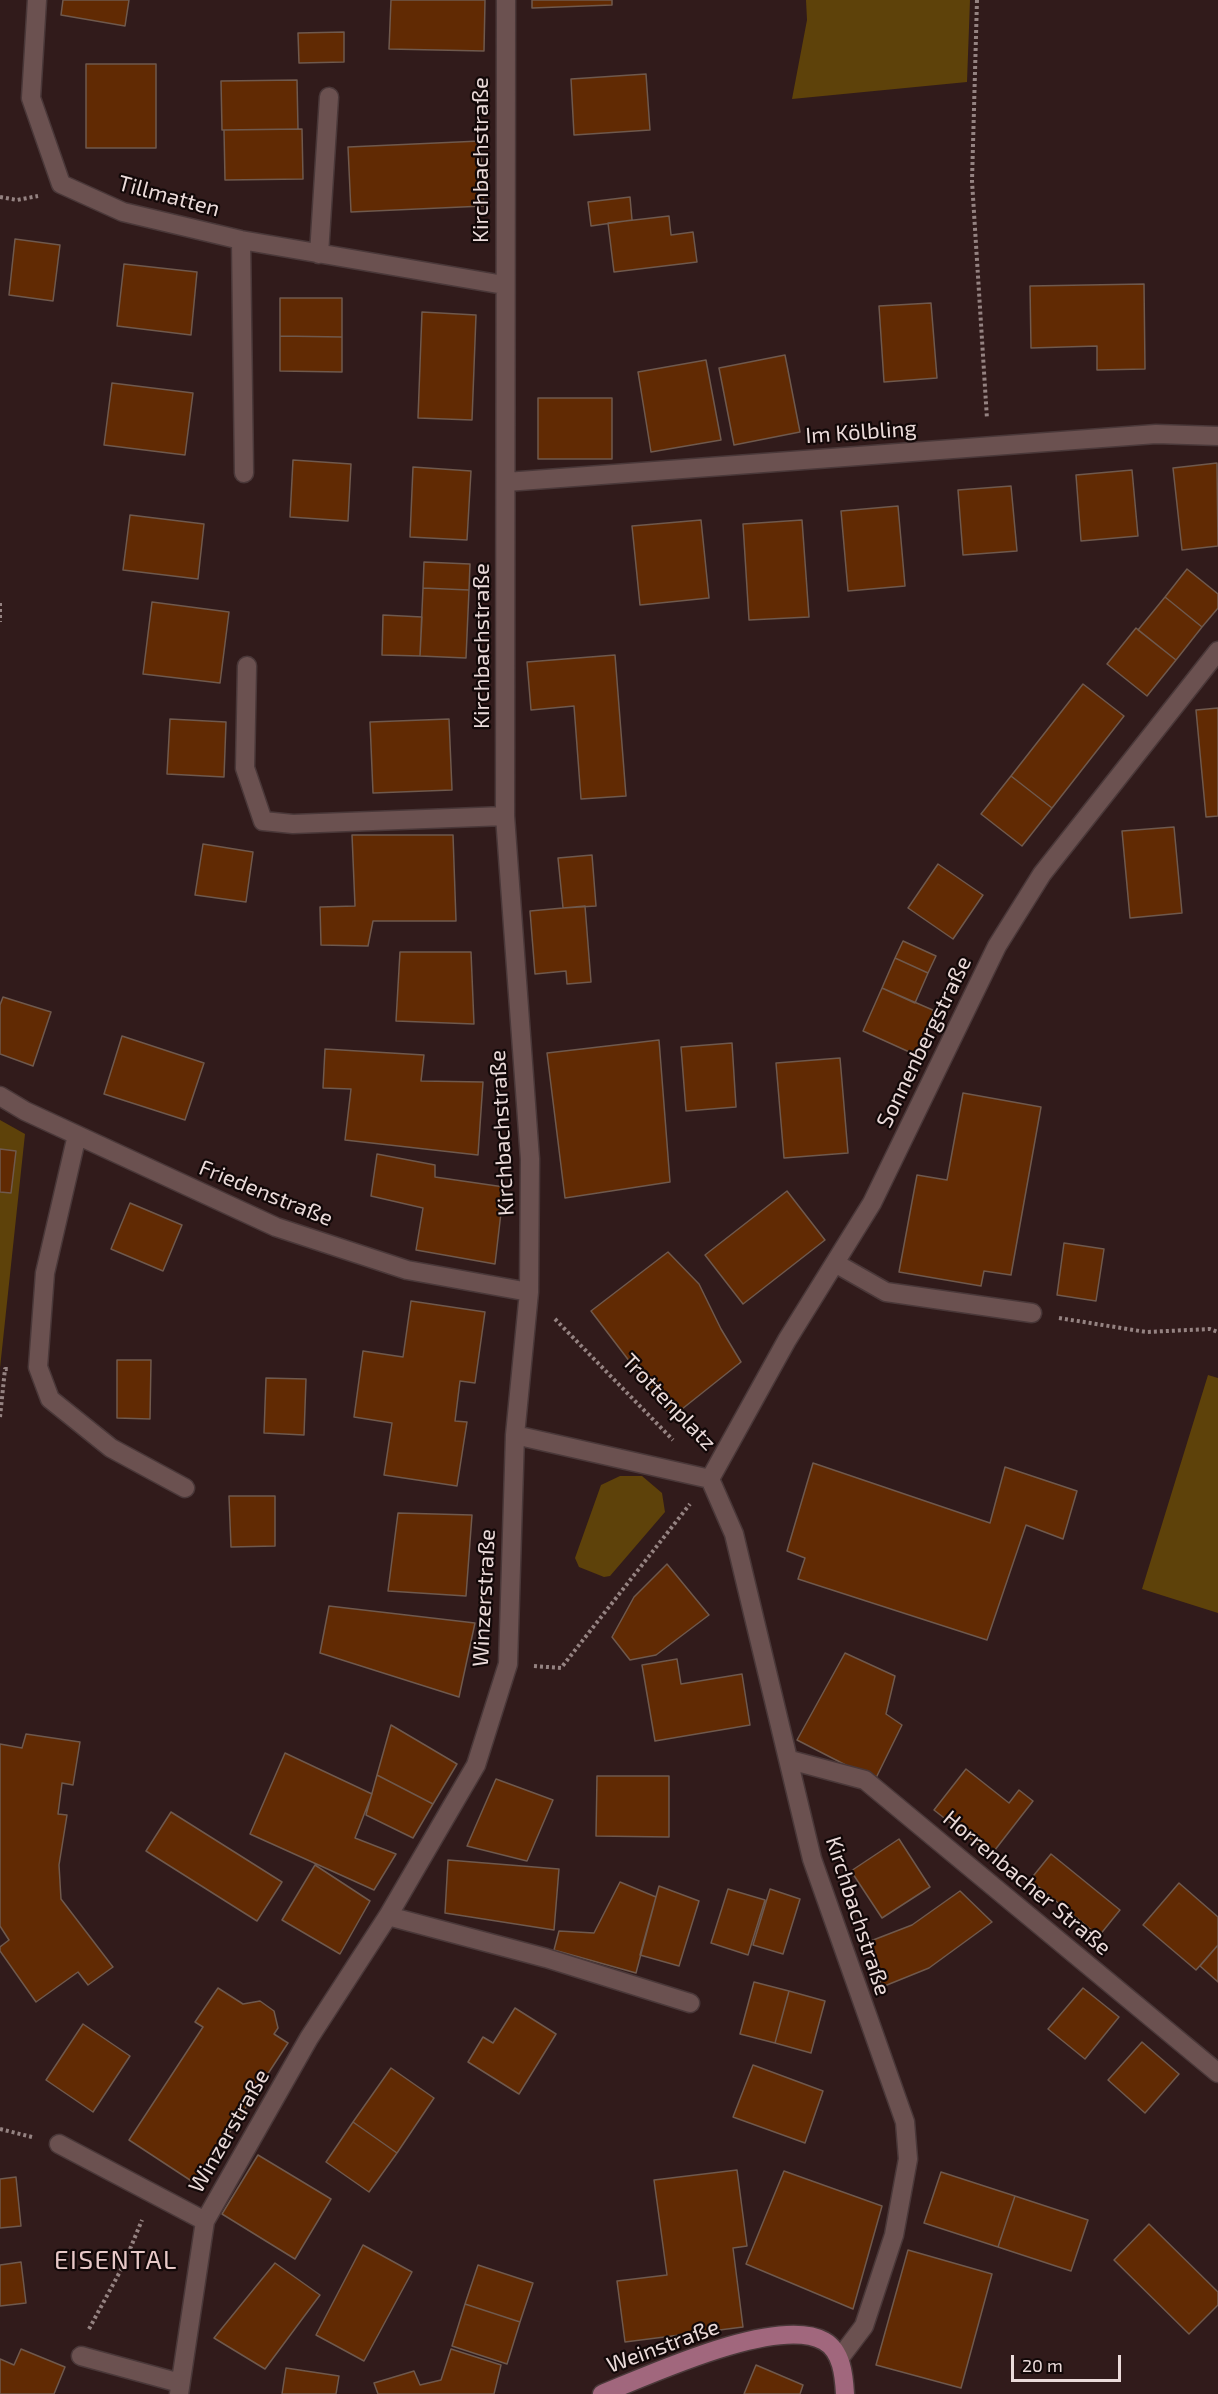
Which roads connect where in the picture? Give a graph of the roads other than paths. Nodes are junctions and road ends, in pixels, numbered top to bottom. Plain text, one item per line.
1 (37, 0) edge
2 (506, 0) edge
3 (329, 97) dead end
4 (241, 240) junction
5 (319, 254) junction
6 (504, 285) junction
7 (1218, 436) edge
8 (244, 472) dead end
9 (507, 482) junction
10 (1218, 651) edge
11 (247, 666) dead end
12 (505, 816) junction
13 (0, 1096) edge
14 (77, 1135) junction
15 (836, 1263) junction
16 (529, 1292) junction
17 (1032, 1314) road end
18 (515, 1435) junction
19 (710, 1479) junction
20 (185, 1488) dead end
21 (790, 1760) junction
22 (388, 1916) junction
23 (690, 2003) dead end
24 (1218, 2073) edge
25 (59, 2144) dead end
26 (205, 2221) junction
27 (81, 2356) road end
28 (839, 2359) junction
29 (179, 2388) edge
30 (602, 2394) edge
31 (845, 2394) edge

1 - 4 street, Tillmatten
2 - 6 street, Kirchbachstraße
3 - 5 street
4 - 5 street, Tillmatten
4 - 8 street, Tillmatten
5 - 6 street, Tillmatten
6 - 9 street, Kirchbachstraße
7 - 9 street, Im Kölbling
9 - 12 street, Kirchbachstraße
10 - 15 street, Sonnenbergstraße
11 - 12 street
12 - 16 street, Kirchbachstraße
13 - 14 street, Friedenstraße
14 - 16 street, Friedenstraße
14 - 20 street
15 - 17 street
15 - 19 street, Sonnenbergstraße
16 - 18 street, Winzerstraße
18 - 19 street, Trottenplatz
18 - 22 street, Winzerstraße
19 - 21 street, Kirchbachstraße
21 - 24 street, Horrenbacher Straße
21 - 28 street, Kirchbachstraße
22 - 23 street
22 - 26 street, Winzerstraße
25 - 26 street
26 - 29 street, Winzerstraße
27 - 29 street
28 - 30 main road, Weinstraße
28 - 31 main road

